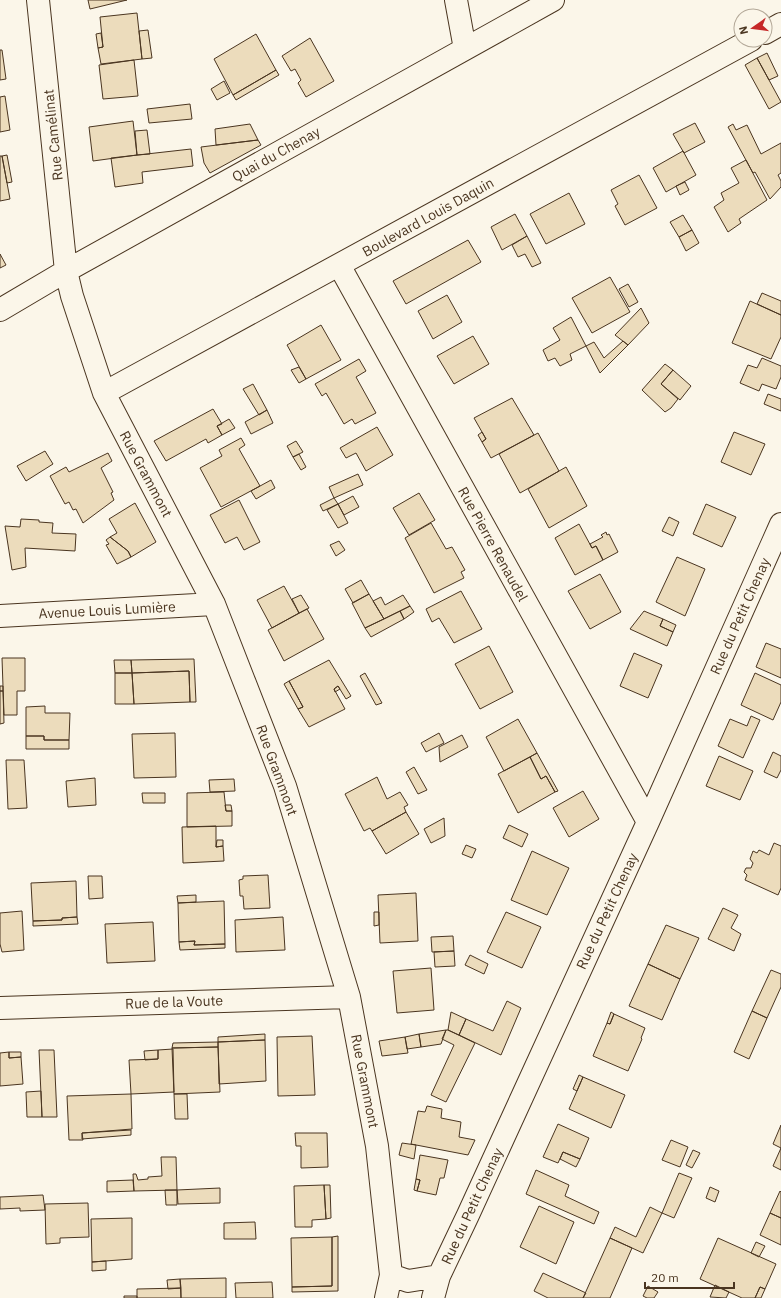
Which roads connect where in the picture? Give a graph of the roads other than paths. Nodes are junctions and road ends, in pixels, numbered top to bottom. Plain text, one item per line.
1 (38, 0) edge
2 (456, 0) edge
3 (552, 0) edge
4 (736, 48) edge
5 (465, 49) junction
6 (339, 265) junction
7 (66, 271) junction
8 (0, 310) edge
9 (104, 393) junction
10 (781, 524) edge
11 (214, 604) junction
12 (0, 616) edge
13 (648, 822) junction
14 (349, 997) junction
15 (0, 1008) edge
16 (391, 1275) junction
17 (439, 1276) junction
18 (386, 1298) edge
19 (433, 1298) edge

1 - 7 street, Rue Camélinat
2 - 5 street
3 - 5 street, Quai du Chenay
4 - 6 street, Boulevard Louis Daquin
5 - 7 street, Quai du Chenay
6 - 9 street, Boulevard Louis Daquin
6 - 13 street, Rue Pierre Renaudel
7 - 8 street, Quai du Chenay
7 - 9 street, Rue Grammont
9 - 11 street, Rue Grammont
10 - 13 street, Rue du Petit Chenay
11 - 12 street, Avenue Louis Lumière
11 - 14 street, Rue Grammont
13 - 17 street, Rue du Petit Chenay
14 - 15 street, Rue de la Voute
14 - 16 street, Rue Grammont
16 - 17 street
16 - 18 street, Rue Grammont
17 - 19 street, Rue du Petit Chenay

